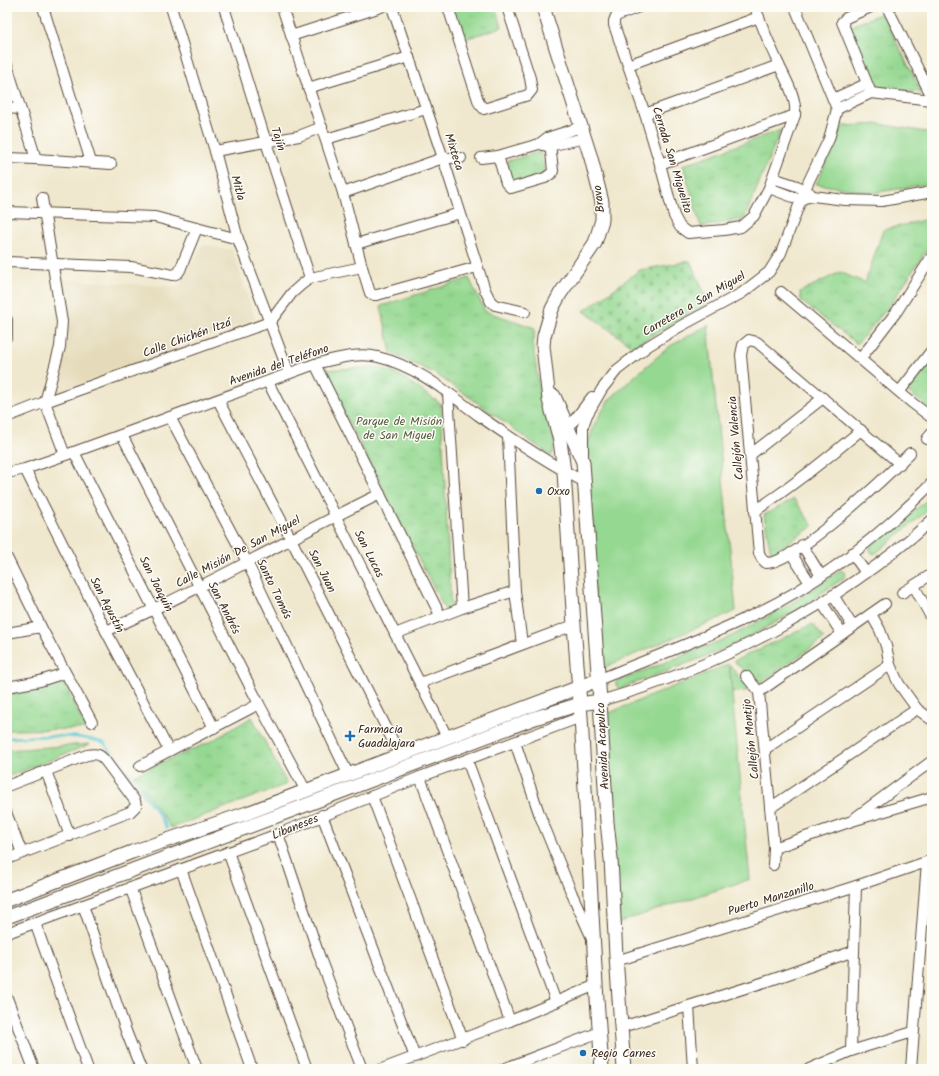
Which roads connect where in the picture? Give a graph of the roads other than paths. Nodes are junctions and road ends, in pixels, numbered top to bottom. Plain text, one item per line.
1 (43, 7) edge
2 (171, 7) edge
3 (224, 7) edge
4 (282, 7) edge
5 (381, 7) edge
6 (392, 7) edge
7 (448, 7) edge
8 (508, 7) edge
9 (543, 7) edge
10 (639, 7) edge
11 (755, 7) edge
12 (795, 7) edge
13 (871, 7) edge
14 (887, 7) edge
15 (759, 17) junction
16 (291, 36) junction
17 (409, 57) junction
18 (7, 65) edge
19 (779, 65) junction
20 (628, 66) junction
21 (308, 88) junction
22 (868, 89) junction
23 (932, 98) edge
24 (835, 104) junction
25 (7, 108) edge
26 (20, 109) junction
27 (426, 109) junction
28 (645, 114) junction
29 (795, 115) junction
30 (322, 127) junction
31 (583, 133) junction
32 (326, 139) junction
33 (266, 142) junction
34 (545, 143) junction
35 (215, 151) junction
36 (498, 156) junction
37 (7, 158) edge
38 (443, 158) junction
39 (461, 158) dead end
40 (481, 158) dead end
41 (36, 159) junction
42 (91, 162) junction
43 (111, 164) dead end
44 (660, 164) junction
45 (773, 178) junction
46 (769, 188) junction
47 (805, 189) junction
48 (932, 192) edge
49 (343, 193) junction
50 (813, 196) junction
51 (42, 198) dead end
52 (801, 199) junction
53 (7, 212) edge
54 (44, 213) junction
55 (460, 213) junction
56 (197, 228) junction
57 (238, 239) junction
58 (356, 244) junction
59 (932, 256) edge
60 (7, 262) edge
61 (52, 264) junction
62 (362, 267) junction
63 (477, 267) junction
64 (310, 278) junction
65 (781, 292) dead end
66 (525, 312) dead end
67 (7, 320) edge
68 (270, 322) junction
69 (7, 336) edge
70 (932, 350) edge
71 (861, 358) junction
72 (315, 364) junction
73 (289, 373) junction
74 (268, 382) junction
75 (548, 384) junction
76 (602, 389) junction
77 (900, 392) junction
78 (448, 394) junction
79 (823, 398) junction
80 (218, 400) junction
81 (46, 402) junction
82 (7, 417) edge
83 (170, 417) junction
84 (932, 418) edge
85 (568, 427) junction
86 (861, 430) junction
87 (122, 435) junction
88 (508, 436) junction
89 (560, 440) junction
90 (910, 453) dead end
91 (69, 454) junction
92 (750, 455) junction
93 (583, 462) junction
94 (900, 464) junction
95 (25, 469) junction
96 (564, 472) junction
97 (7, 473) edge
98 (583, 481) junction
99 (932, 483) edge
100 (380, 494) junction
101 (755, 511) junction
102 (335, 516) junction
103 (932, 520) edge
104 (291, 539) junction
105 (802, 545) junction
106 (791, 553) junction
107 (852, 553) junction
108 (7, 558) edge
109 (247, 562) junction
110 (866, 573) junction
111 (932, 574) edge
112 (821, 576) junction
113 (17, 579) junction
114 (7, 581) edge
115 (810, 583) junction
116 (914, 586) junction
117 (199, 587) junction
118 (515, 592) junction
119 (902, 593) dead end
120 (833, 595) junction
121 (822, 603) junction
122 (885, 604) dead end
123 (462, 608) junction
124 (154, 610) junction
125 (871, 614) junction
126 (440, 615) junction
127 (932, 619) edge
128 (574, 625) junction
129 (41, 627) junction
130 (853, 627) junction
131 (106, 631) junction
132 (7, 633) edge
133 (395, 634) junction
134 (842, 634) junction
135 (522, 644) junction
136 (890, 665) junction
137 (65, 673) junction
138 (746, 676) dead end
139 (598, 680) junction
140 (420, 683) junction
141 (7, 686) edge
142 (579, 688) junction
143 (759, 692) junction
144 (600, 700) junction
145 (258, 704) junction
146 (580, 704) junction
147 (917, 709) junction
148 (581, 717) junction
149 (932, 720) edge
150 (92, 722) dead end
151 (214, 728) junction
152 (495, 733) junction
153 (447, 738) junction
154 (514, 742) junction
155 (501, 747) junction
156 (765, 749) junction
157 (169, 751) junction
158 (400, 755) junction
159 (467, 760) junction
160 (932, 760) edge
161 (140, 766) dead end
162 (46, 771) junction
163 (348, 774) junction
164 (420, 777) junction
165 (7, 786) edge
166 (306, 790) junction
167 (372, 796) junction
168 (932, 797) edge
169 (770, 808) junction
170 (586, 812) junction
171 (7, 815) edge
172 (322, 816) junction
173 (852, 821) junction
174 (608, 822) junction
175 (278, 834) junction
176 (70, 836) junction
177 (774, 848) junction
178 (228, 852) junction
179 (22, 853) junction
180 (7, 859) edge
181 (930, 861) edge
182 (773, 865) dead end
183 (181, 869) junction
184 (856, 886) junction
185 (130, 887) junction
186 (7, 900) edge
187 (83, 905) junction
188 (7, 917) edge
189 (35, 923) junction
190 (7, 933) edge
191 (593, 939) junction
192 (854, 951) junction
193 (616, 961) junction
194 (596, 985) junction
195 (7, 998) edge
196 (556, 1002) junction
197 (689, 1006) junction
198 (510, 1021) junction
199 (622, 1027) junction
200 (600, 1032) junction
201 (913, 1032) junction
202 (463, 1040) junction
203 (851, 1051) junction
204 (415, 1057) junction
205 (526, 1065) edge
206 (34, 1069) edge
207 (88, 1069) edge
208 (141, 1069) edge
209 (197, 1069) edge
210 (252, 1069) edge
211 (307, 1069) edge
212 (362, 1069) edge
213 (383, 1069) edge
214 (503, 1069) edge
215 (602, 1069) edge
216 (624, 1069) edge
217 (693, 1069) edge
218 (809, 1069) edge
219 (911, 1069) edge

1 - 42 street
2 - 35 street, Mitla
3 - 33 street, Tajín
4 - 16 street
5 - 16 street
6 - 17 street, Mixteca
7 - 8 street
9 - 31 main road, Bravo
10 - 20 street, Cerrada San Miguelito
11 - 15 street, Cerrada San Miguelito
12 - 24 street
13 - 22 street
14 - 23 street
15 - 19 street, Cerrada San Miguelito
15 - 20 street
16 - 21 street
17 - 21 street
17 - 27 street, Mixteca
18 - 26 street
19 - 28 street
19 - 29 street, Cerrada San Miguelito
20 - 28 street, Cerrada San Miguelito
21 - 30 street
22 - 23 street
22 - 24 street
24 - 47 street, Carretera a San Miguel
25 - 26 street
26 - 41 street
27 - 32 street
27 - 38 street, Mixteca
28 - 44 street, Cerrada San Miguelito
29 - 44 street
29 - 45 street, Cerrada San Miguelito
30 - 32 street
30 - 33 street
31 - 34 street
31 - 75 main road, Bravo
32 - 49 street
33 - 35 street
33 - 64 street, Tajín
34 - 36 street
34 - 36 street
35 - 57 street, Mitla
36 - 40 street
37 - 41 street
38 - 39 street
38 - 49 street
38 - 55 street, Mixteca
41 - 42 street
42 - 43 street
44 - 46 street, Cerrada San Miguelito
45 - 46 street, Cerrada San Miguelito
45 - 47 street
46 - 52 street
47 - 50 street
47 - 52 street, Carretera a San Miguel
48 - 50 street
49 - 58 street
50 - 52 street
51 - 54 street
52 - 76 street, Carretera a San Miguel
53 - 54 street
54 - 56 street
54 - 61 street
55 - 58 street
55 - 63 street, Mixteca
56 - 57 street
56 - 61 street
57 - 68 street, Mitla
58 - 62 street
59 - 71 street
60 - 61 street
61 - 81 street
62 - 63 street
62 - 64 street
63 - 66 street, Mixteca
64 - 68 street
65 - 71 street
67 - 69 street
68 - 73 street, Mitla
68 - 81 street, Calle Chichén Itzá
70 - 77 street
71 - 77 street
72 - 73 street, Avenida del Teléfono
72 - 78 street, Avenida del Teléfono
72 - 100 street
73 - 74 street, Avenida del Teléfono
74 - 80 street, Avenida del Teléfono
74 - 102 street, San Lucas
75 - 85 main road, Bravo
75 - 89 main road, Bravo
76 - 85 street, Carretera a San Miguel
76 - 93 street, Carretera a San Miguel
77 - 84 street
78 - 88 street, Avenida del Teléfono
78 - 123 street
79 - 86 street, Callejón Valencia
79 - 92 street
79 - 92 street, Callejón Valencia
80 - 83 street, Avenida del Teléfono
80 - 104 street, San Juan
81 - 82 street, Calle Chichén Itzá
81 - 91 street, San Joaquín
83 - 87 street, Avenida del Teléfono
83 - 109 street, Santo Tomás
85 - 89 street, Carretera a San Miguel
85 - 93 main road, Avenida Acapulco
86 - 94 street, Callejón Valencia
86 - 101 street
87 - 91 street, Avenida del Teléfono
87 - 117 street, San Andrés
88 - 96 street, Avenida del Teléfono
88 - 118 street
89 - 96 main road, Avenida Acapulco
90 - 94 street, Callejón Valencia
91 - 95 street, Avenida del Teléfono
91 - 124 street, San Joaquín
92 - 101 street, Callejón Valencia
93 - 98 main road, Avenida Acapulco
94 - 105 street, Callejón Valencia
95 - 97 street, Avenida del Teléfono
95 - 131 street, San Agustín
96 - 98 street, Avenida del Teléfono
96 - 128 main road, Avenida Acapulco
98 - 139 main road, Avenida Acapulco
99 - 107 street
100 - 102 street, Calle Misión De San Miguel
100 - 126 street
101 - 106 street, Callejón Valencia
102 - 104 street, Calle Misión De San Miguel
102 - 133 street, San Lucas
103 - 110 street
104 - 109 street, Calle Misión De San Miguel
104 - 158 street, San Juan
105 - 106 street, Callejón Valencia
105 - 112 street
106 - 115 street
107 - 110 street
107 - 112 street
108 - 113 street
109 - 117 street, Calle Misión De San Miguel
109 - 163 street, Santo Tomás
110 - 120 street
111 - 116 street
112 - 115 street
113 - 114 street
113 - 129 street
115 - 139 street
116 - 119 street
116 - 127 street
117 - 124 street, Calle Misión De San Miguel
117 - 145 street, San Andrés
118 - 123 street
118 - 135 street
120 - 121 street
120 - 130 street
121 - 134 street
121 - 144 street
122 - 125 street, Callejón Montijo
123 - 126 street
124 - 131 street, Calle Misión De San Miguel
124 - 151 street, San Joaquín
125 - 130 street, Callejón Montijo
125 - 136 street
126 - 133 street
128 - 135 street
128 - 142 main road, Avenida Acapulco
129 - 132 street
129 - 137 street
130 - 134 street, Callejón Montijo
131 - 157 street, San Agustín
133 - 140 street, San Lucas
134 - 143 street, Callejón Montijo
135 - 140 street
136 - 147 street
136 - 156 street
137 - 141 street
137 - 150 street
138 - 143 street
139 - 142 main road
139 - 144 main road, Avenida Acapulco
140 - 153 street, San Lucas
142 - 146 main road, Avenida Acapulco
142 - 153 main road
143 - 156 street, Callejón Montijo
144 - 146 main road, Libaneses
144 - 174 main road, Avenida Acapulco
145 - 151 street
145 - 166 street, San Andrés
146 - 148 main road, Avenida Acapulco
146 - 152 main road, Libaneses
147 - 149 street
147 - 169 street
148 - 154 street, Libaneses
148 - 170 main road, Avenida Acapulco
151 - 157 street
152 - 155 street
152 - 188 main road, Libaneses
153 - 158 main road
154 - 155 street, Libaneses
154 - 191 street
155 - 159 street, Libaneses
156 - 169 street, Callejón Montijo
157 - 161 street
158 - 163 main road
159 - 164 street, Libaneses
159 - 196 street
160 - 173 street
162 - 165 street
162 - 176 street
162 - 176 street
163 - 166 main road
164 - 167 street, Libaneses
164 - 198 street
166 - 186 main road
167 - 172 street, Libaneses
167 - 202 street
168 - 173 street
169 - 177 street, Callejón Montijo
170 - 174 main road
170 - 191 main road, Avenida Acapulco
171 - 179 street
172 - 175 street, Libaneses
172 - 204 street
173 - 177 street
174 - 193 main road, Avenida Acapulco
175 - 178 street, Libaneses
175 - 212 street
176 - 179 street
177 - 182 street, Callejón Montijo
178 - 183 street, Libaneses
178 - 211 street
179 - 180 street
181 - 184 street, Puerto Manzanillo
181 - 201 street
183 - 185 street, Libaneses
183 - 210 street
184 - 192 street
184 - 193 street, Puerto Manzanillo
185 - 187 street, Libaneses
185 - 209 street
187 - 189 street, Libaneses
187 - 208 street
189 - 190 street, Libaneses
189 - 207 street
191 - 193 main road
191 - 194 main road, Avenida Acapulco
192 - 197 street
192 - 203 street
193 - 199 main road, Avenida Acapulco
194 - 196 street
194 - 200 main road, Avenida Acapulco
195 - 206 street
196 - 198 street
197 - 199 street
197 - 217 street
198 - 202 street
199 - 216 main road, Avenida Acapulco
200 - 205 street
200 - 215 main road, Avenida Acapulco
201 - 203 street
201 - 219 street
202 - 204 street
203 - 218 street
204 - 213 street
205 - 214 street

